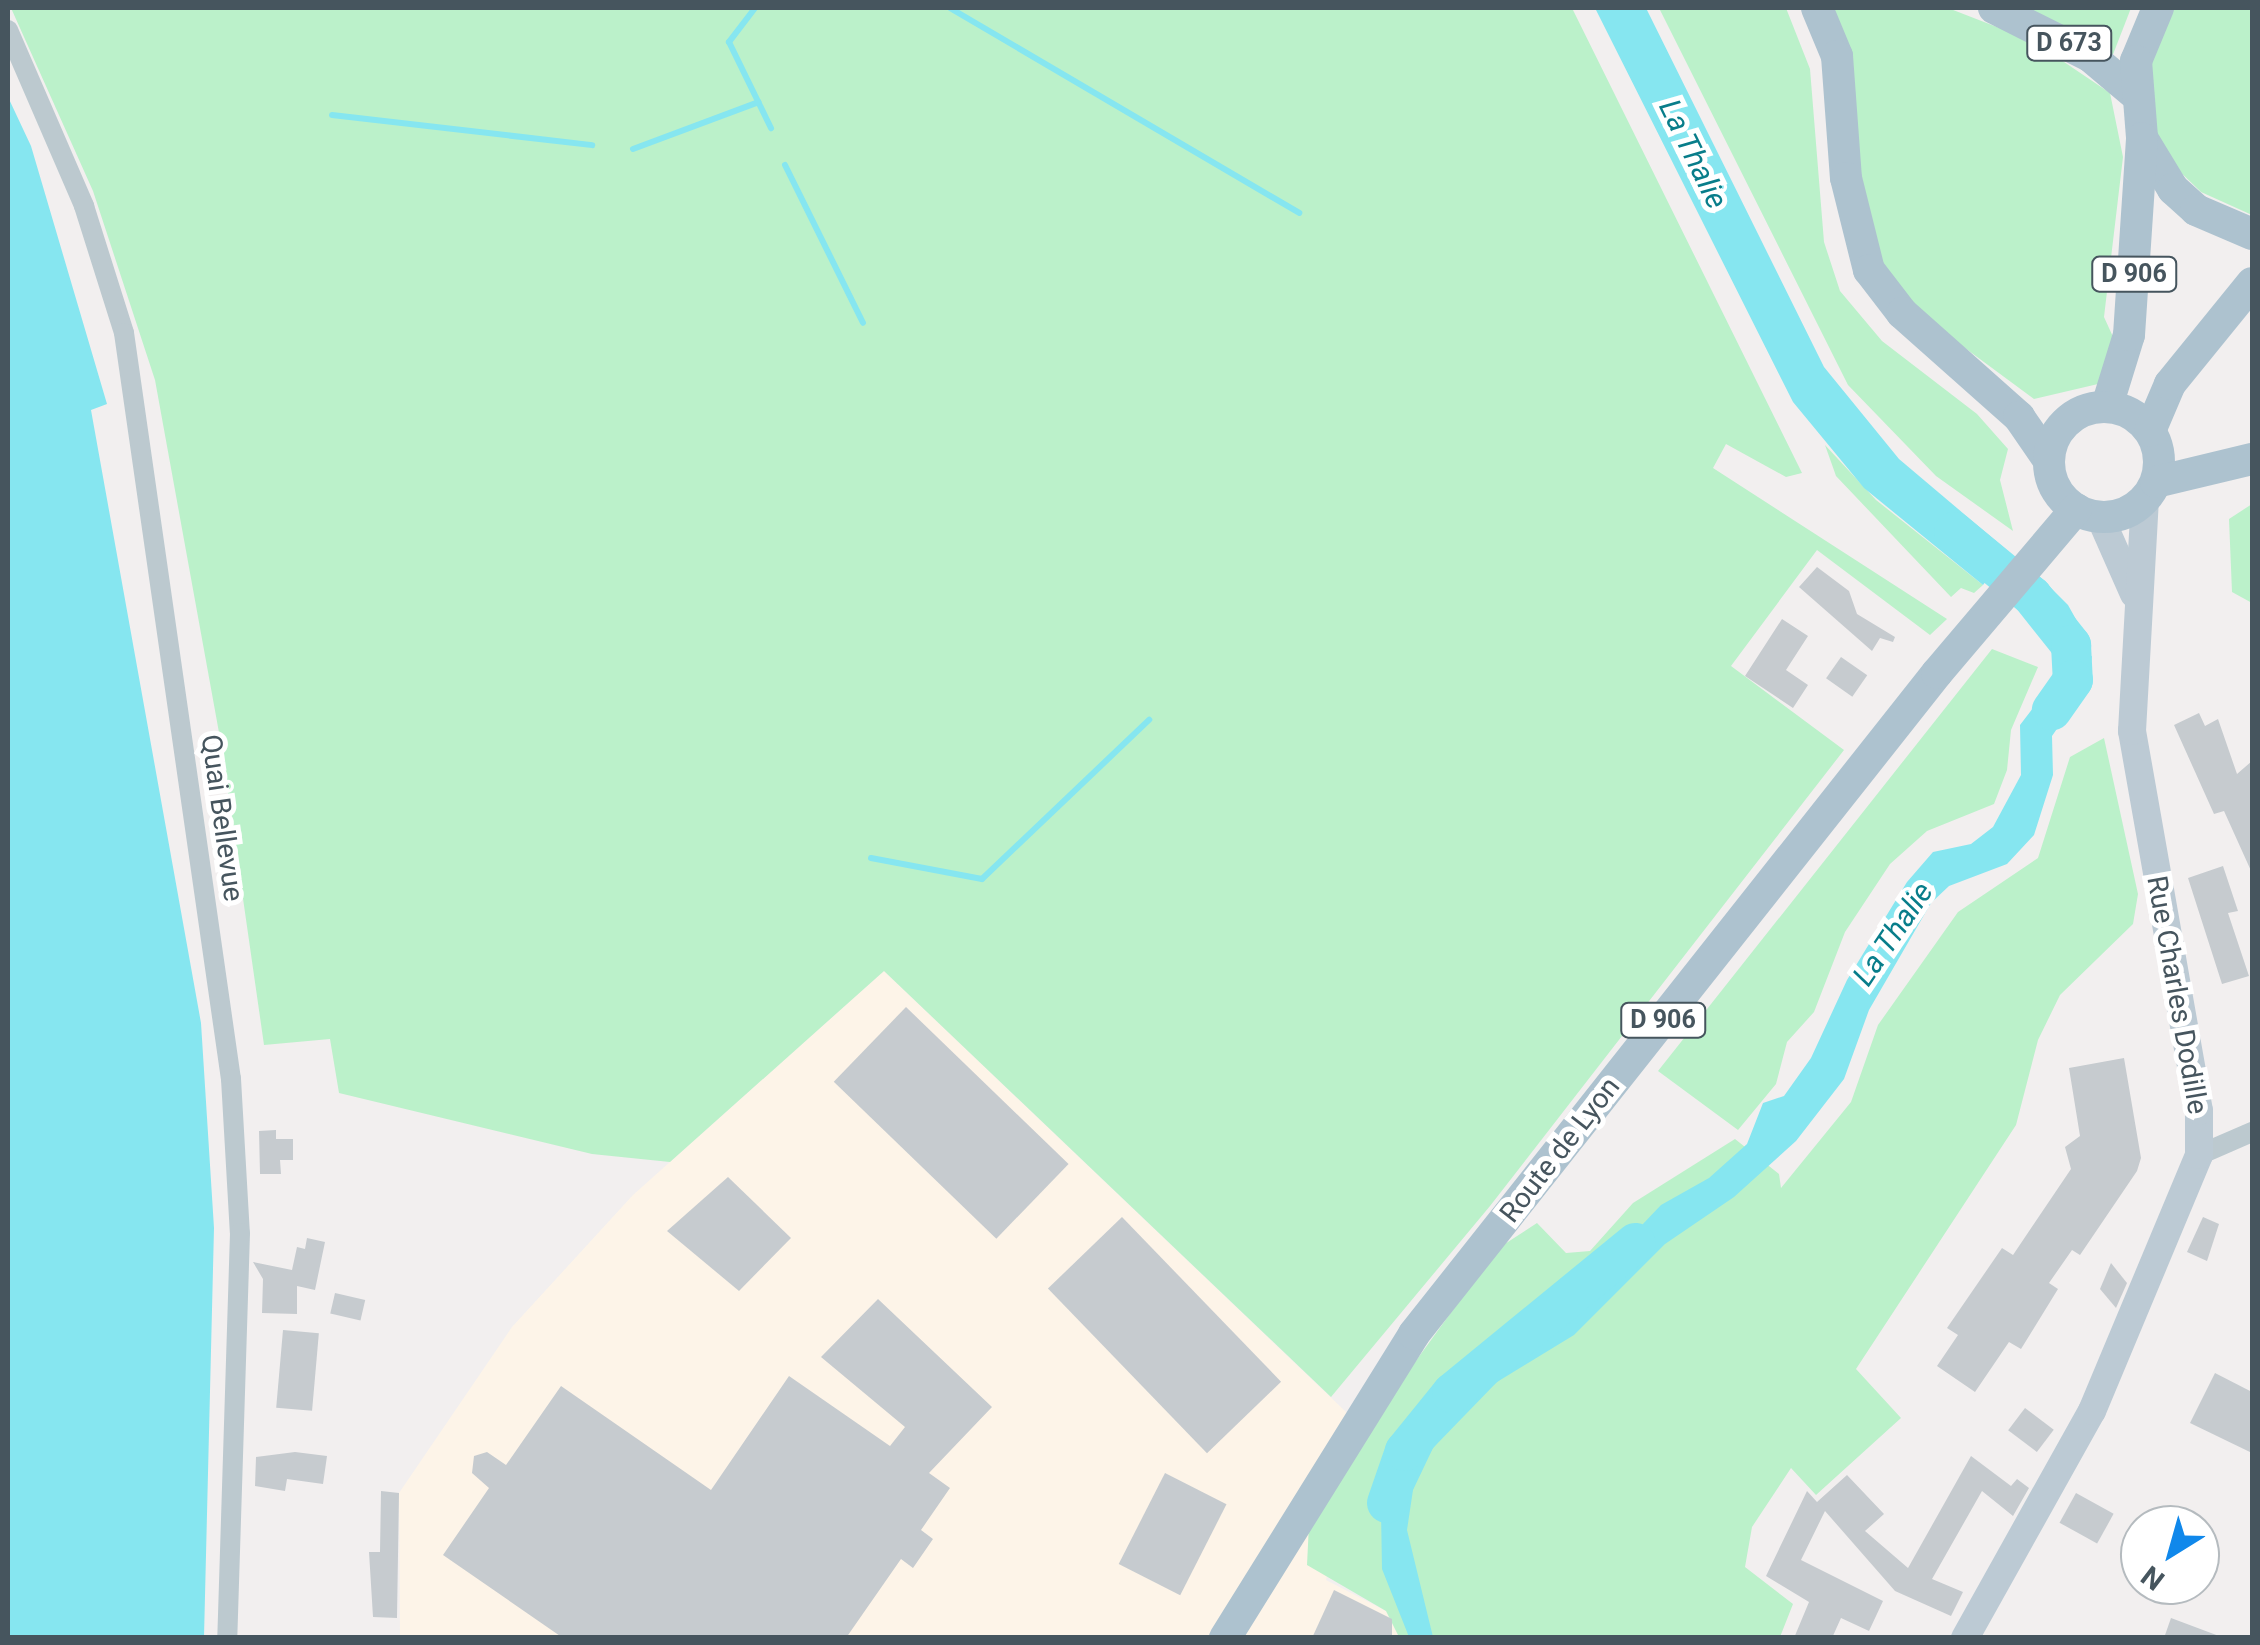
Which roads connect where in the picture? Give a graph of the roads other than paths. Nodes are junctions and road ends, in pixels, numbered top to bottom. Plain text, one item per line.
1 (1818, 8) edge
2 (1994, 8) edge
3 (2158, 8) edge
4 (8, 30) edge
5 (2134, 93) junction
6 (2142, 138) junction
7 (2252, 234) edge
8 (2252, 284) edge
9 (2107, 406) junction
10 (2150, 430) junction
11 (2048, 459) junction
12 (2252, 459) edge
13 (2150, 490) junction
14 (2079, 508) junction
15 (2137, 600) junction
16 (2252, 1132) edge
17 (2199, 1155) junction
18 (227, 1638) edge
19 (1225, 1638) edge
20 (1965, 1638) edge

1 - 11 main road
2 - 5 main road, D 673
3 - 5 main road
4 - 18 street, Quai Bellevue
5 - 6 main road
6 - 7 main road
6 - 9 main road, D 906
8 - 10 main road
9 - 10 main road
9 - 11 main road
10 - 13 main road
11 - 14 main road
12 - 13 main road
13 - 14 main road
13 - 15 main road, Rue Charles Dodille
14 - 15 main road, Rue Charles Dodille
14 - 19 main road, Route de Lyon / D 906
15 - 17 main road, Rue Charles Dodille
16 - 17 street
17 - 20 main road, Rue Charles Dodille

